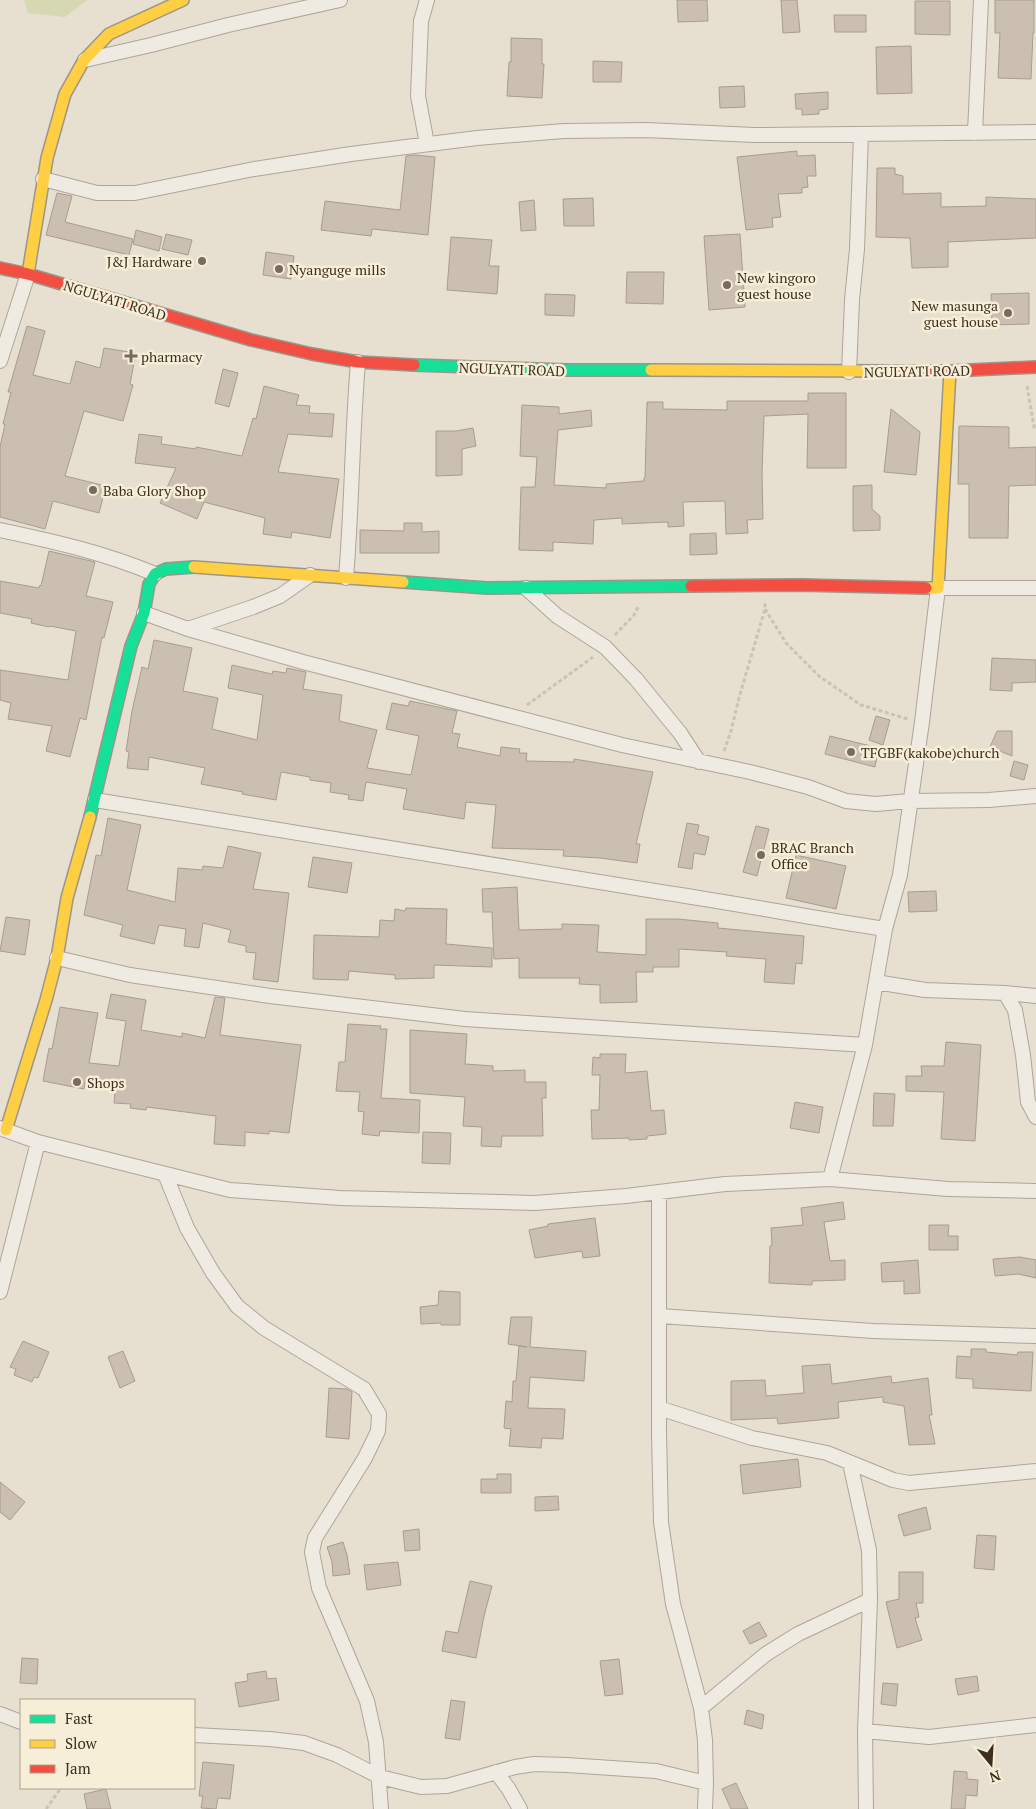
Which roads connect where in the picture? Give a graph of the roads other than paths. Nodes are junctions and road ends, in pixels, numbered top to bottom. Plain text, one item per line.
1 (183, 0) edge
2 (340, 0) edge
3 (427, 0) edge
4 (981, 0) edge
5 (84, 60) junction
6 (1036, 132) edge
7 (975, 133) junction
8 (861, 134) junction
9 (427, 144) junction
10 (43, 179) junction
11 (0, 268) edge
12 (28, 274) junction
13 (0, 360) edge
14 (358, 362) junction
15 (1036, 367) edge
16 (950, 371) junction
17 (849, 372) junction
18 (0, 530) edge
19 (155, 574) junction
20 (310, 575) junction
21 (346, 578) junction
22 (526, 588) junction
23 (938, 588) junction
24 (1036, 588) edge
25 (144, 613) junction
26 (188, 629) junction
27 (699, 762) junction
28 (1036, 796) edge
29 (95, 800) junction
30 (909, 800) junction
31 (885, 929) junction
32 (56, 958) junction
33 (876, 982) junction
34 (1005, 993) junction
35 (1036, 996) edge
36 (865, 1045) junction
37 (1036, 1117) edge
38 (3, 1129) edge
39 (38, 1142) junction
40 (165, 1174) junction
41 (830, 1179) junction
42 (1036, 1191) edge
43 (659, 1192) junction
44 (0, 1292) edge
45 (660, 1316) junction
46 (1036, 1336) edge
47 (659, 1408) junction
48 (850, 1463) junction
49 (1036, 1471) edge
50 (870, 1600) junction
51 (700, 1708) junction
52 (0, 1714) edge
53 (20, 1722) edge
54 (1036, 1725) edge
55 (865, 1731) junction
56 (195, 1735) edge
57 (496, 1772) junction
58 (380, 1777) junction
59 (706, 1783) junction
60 (381, 1809) edge
61 (520, 1809) edge
62 (705, 1809) edge
63 (866, 1809) edge

1 - 5 street
2 - 5 street
3 - 9 street
4 - 7 street
5 - 10 street
6 - 7 street
7 - 8 street
8 - 9 street
8 - 17 street
9 - 10 street
10 - 12 street
11 - 12 street, NGULYATI ROAD
12 - 13 street
12 - 14 street, NGULYATI ROAD
14 - 17 street, NGULYATI ROAD
14 - 21 street
15 - 16 street, NGULYATI ROAD
16 - 17 street, NGULYATI ROAD
16 - 23 street
18 - 19 street
19 - 20 street
19 - 25 street
20 - 21 street
20 - 26 street
21 - 22 street
22 - 23 street
22 - 27 street
23 - 24 street
23 - 30 street
25 - 26 street
25 - 29 street
26 - 27 street
27 - 30 street
28 - 30 street
29 - 31 street
29 - 32 street
30 - 31 street
31 - 33 street
32 - 36 street
32 - 38 street
33 - 34 street
33 - 36 street
34 - 35 street
34 - 37 street
36 - 41 street
38 - 39 street
39 - 40 street
39 - 44 street
40 - 43 street
40 - 58 street
41 - 42 street
41 - 43 street
43 - 45 street
45 - 46 street
45 - 47 street
47 - 48 street
47 - 51 street
48 - 49 street
48 - 50 street
50 - 51 street
50 - 55 street
51 - 59 street
52 - 53 street
54 - 55 street
55 - 63 street
56 - 58 street
57 - 58 street
57 - 59 street
57 - 61 street
58 - 60 street
59 - 62 street

